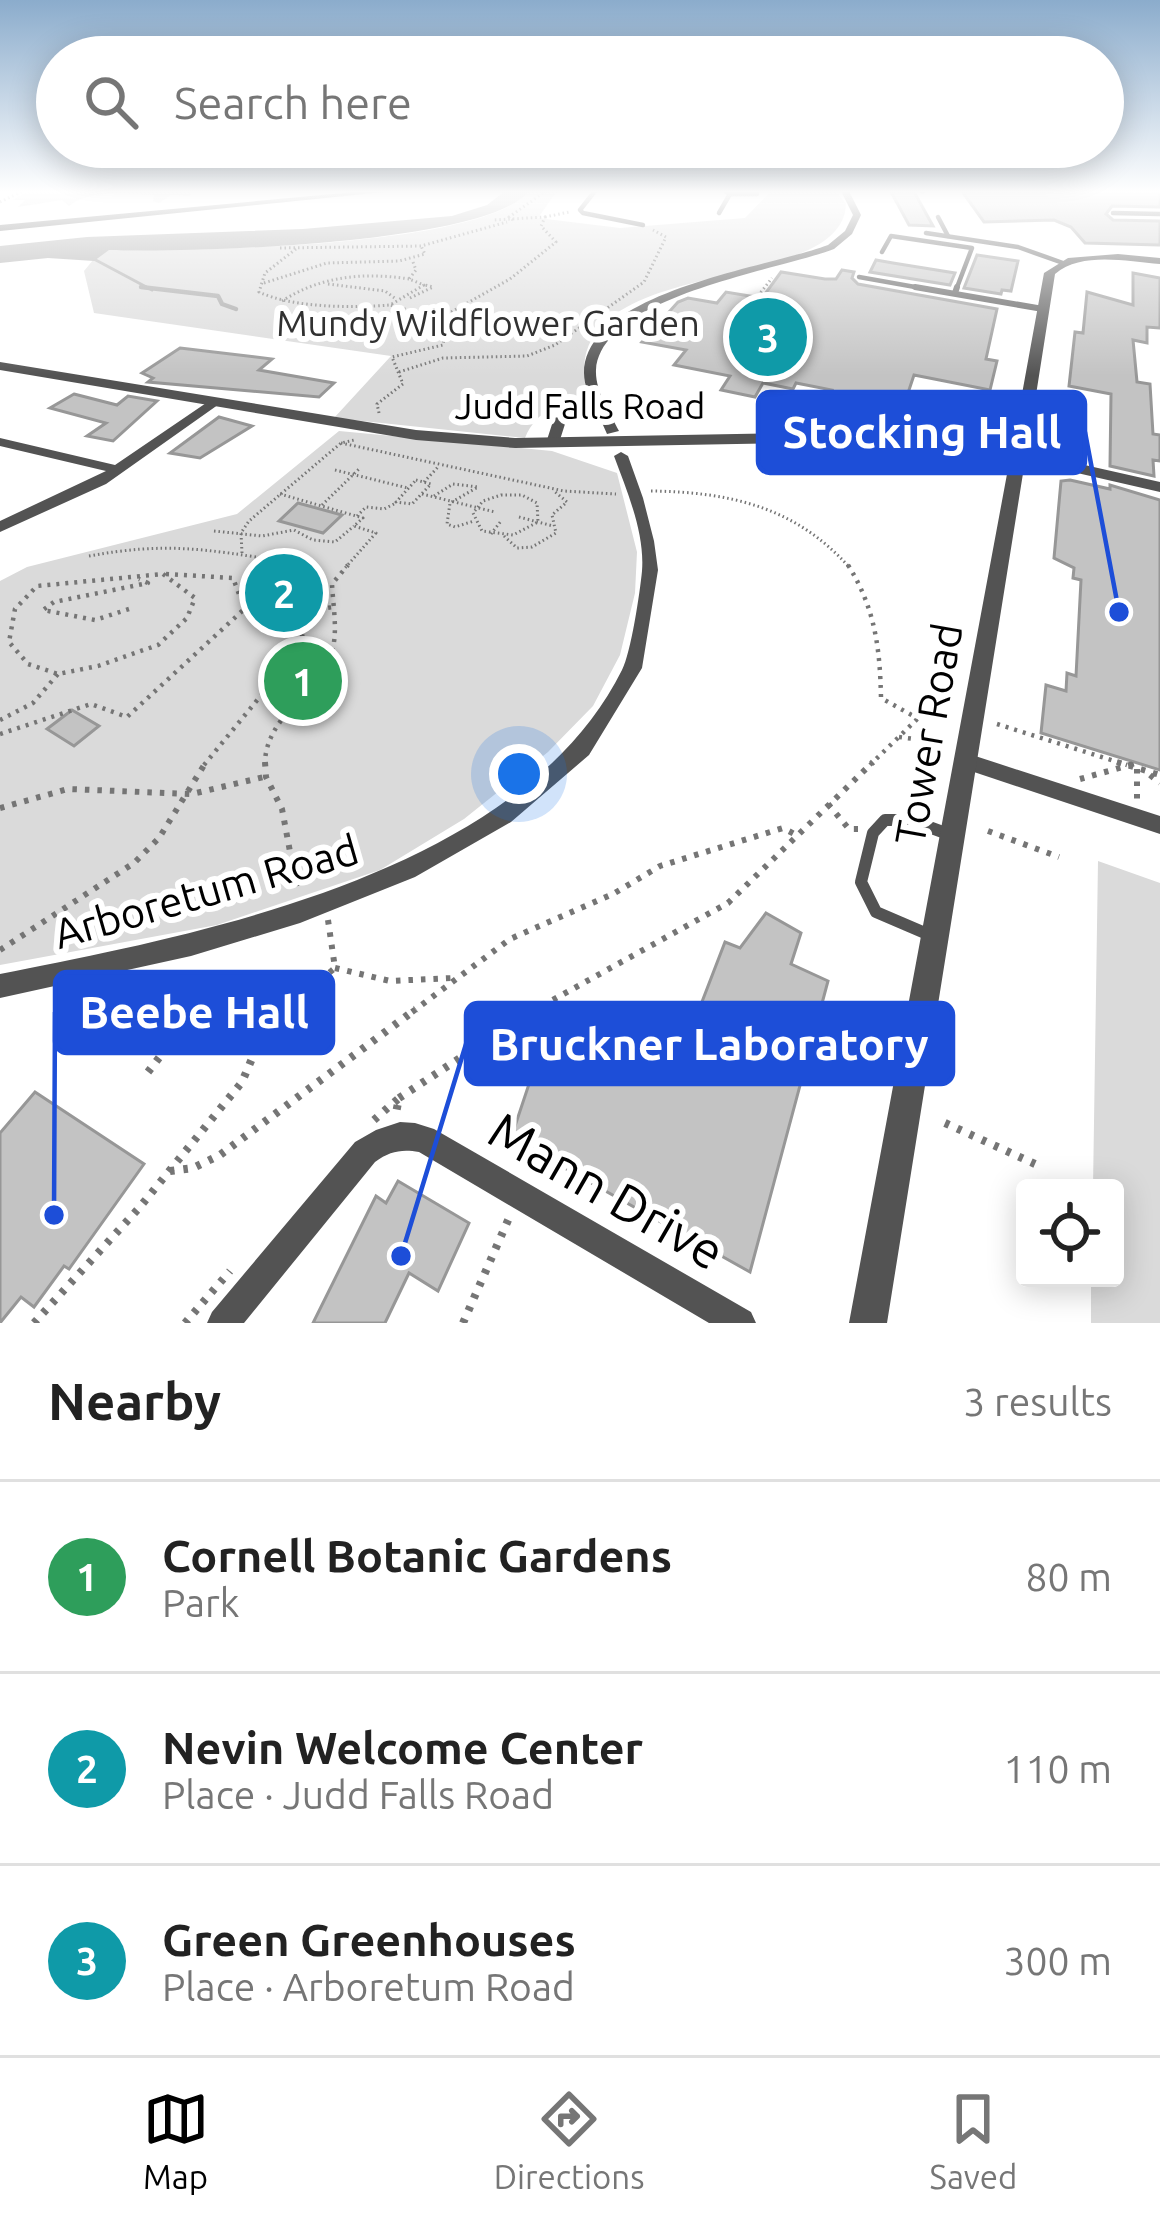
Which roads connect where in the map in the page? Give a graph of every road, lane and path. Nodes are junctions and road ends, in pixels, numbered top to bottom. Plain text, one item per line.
1 (292, 253) edge
2 (424, 253) edge
3 (546, 253) edge
4 (661, 253) edge
5 (812, 253) edge
6 (916, 253) edge
7 (970, 253) edge
8 (1034, 253) edge
9 (914, 257) dead end
10 (1160, 261) edge
11 (413, 262) junction
12 (1063, 263) junction
13 (412, 274) junction
14 (859, 277) dead end
15 (262, 283) junction
16 (326, 283) junction
17 (424, 285) junction
18 (955, 293) junction
19 (404, 298) junction
20 (396, 299) junction
21 (282, 301) junction
22 (390, 305) junction
23 (1043, 309) junction
24 (439, 318) junction
25 (0, 366) edge
26 (399, 372) junction
27 (216, 402) junction
28 (603, 410) junction
29 (387, 421) dead end
30 (612, 431) dead end
31 (0, 442) edge
32 (553, 443) junction
33 (1018, 454) junction
34 (621, 456) dead end
35 (438, 467) junction
36 (359, 469) dead end
37 (119, 470) junction
38 (335, 470) dead end
39 (353, 474) junction
40 (424, 482) junction
41 (1160, 487) edge
42 (408, 488) junction
43 (553, 489) junction
44 (634, 492) junction
45 (280, 494) junction
46 (422, 494) junction
47 (522, 495) junction
48 (434, 496) junction
49 (586, 497) junction
50 (452, 501) junction
51 (396, 502) junction
52 (322, 505) junction
53 (476, 506) junction
54 (566, 506) junction
55 (513, 507) dead end
56 (495, 512) dead end
57 (357, 515) junction
58 (519, 517) dead end
59 (474, 521) junction
60 (501, 521) dead end
61 (538, 522) junction
62 (354, 526) junction
63 (554, 526) junction
64 (0, 527) edge
65 (214, 531) dead end
66 (241, 533) junction
67 (491, 534) junction
68 (504, 536) junction
69 (242, 553) junction
70 (89, 556) dead end
71 (163, 574) junction
72 (134, 577) junction
73 (254, 601) junction
74 (334, 607) junction
75 (129, 609) dead end
76 (58, 674) junction
77 (949, 688) dead end
78 (917, 718) junction
79 (0, 720) edge
80 (997, 724) dead end
81 (0, 734) edge
82 (898, 737) junction
83 (959, 753) junction
84 (1127, 765) junction
85 (1140, 767) junction
86 (266, 776) junction
87 (1160, 779) edge
88 (1068, 782) dead end
89 (185, 795) junction
90 (828, 804) junction
91 (1138, 805) dead end
92 (0, 808) edge
93 (1160, 825) edge
94 (988, 831) dead end
95 (873, 833) junction
96 (953, 836) junction
97 (800, 837) junction
98 (1059, 857) dead end
99 (299, 900) dead end
100 (328, 920) dead end
101 (936, 937) junction
102 (0, 950) edge
103 (335, 968) junction
104 (452, 979) junction
105 (0, 986) edge
106 (260, 1029) junction
107 (148, 1072) dead end
108 (399, 1098) dead end
109 (945, 1124) dead end
110 (1034, 1164) dead end
111 (170, 1171) junction
112 (509, 1189) junction
113 (34, 1323) edge
114 (224, 1323) edge
115 (464, 1323) edge
116 (740, 1323) edge
117 (868, 1323) edge

1 - 15 path
2 - 11 path
3 - 24 path
4 - 26 path
5 - 28 street
6 - 9 lane
7 - 18 lane
8 - 12 lane
10 - 12 street
11 - 13 path
11 - 15 path
12 - 23 street, Tower Road
13 - 16 path
13 - 17 path
14 - 18 lane
15 - 21 path
16 - 20 path
16 - 21 path
17 - 19 path
17 - 19 path
18 - 23 lane
19 - 20 path
20 - 22 path
21 - 22 path
22 - 24 path
23 - 33 street, Tower Road
24 - 26 path
25 - 27 street, Judd Falls Road
26 - 29 path
27 - 32 street, Judd Falls Road
27 - 37 street
28 - 30 street
28 - 32 street
31 - 37 street
32 - 33 street, Judd Falls Road
33 - 41 street, Judd Falls Road
33 - 83 street, Tower Road
34 - 44 street, Arboretum Road
35 - 40 path
35 - 43 path
35 - 45 path
36 - 39 path
37 - 64 street
38 - 39 path
39 - 42 path
39 - 52 path
40 - 42 path
40 - 46 path
42 - 51 path
43 - 49 path
43 - 54 path
44 - 49 path
44 - 78 path
44 - 105 street, Arboretum Road
45 - 52 path
45 - 66 path
46 - 48 path
46 - 51 path
47 - 53 path
47 - 55 path
47 - 61 path
48 - 50 path
48 - 50 path
49 - 54 path
50 - 53 path
50 - 59 path
51 - 57 path
52 - 57 path
53 - 56 path
53 - 59 path
54 - 63 path
57 - 62 path
58 - 61 path
59 - 67 path
60 - 67 path
61 - 63 path
61 - 68 path
62 - 66 path
62 - 74 path
63 - 68 path
65 - 66 path
66 - 69 path
67 - 68 path
69 - 70 path
69 - 73 path
71 - 72 path
71 - 73 path
71 - 76 path
72 - 75 path
72 - 76 path
73 - 81 path
74 - 86 path
74 - 89 path
76 - 79 path
77 - 78 path
78 - 82 path
80 - 84 path
82 - 83 path
82 - 90 path
83 - 93 street
83 - 96 street, Tower Road
84 - 85 path
84 - 88 path
85 - 87 path
85 - 91 path
86 - 89 path
86 - 99 path
89 - 92 path
89 - 102 path
90 - 95 path
90 - 97 path
94 - 98 path
95 - 96 lane
95 - 101 lane
96 - 101 street, Tower Road
97 - 104 path
97 - 108 path
100 - 103 path
101 - 117 street, Tower Road
103 - 104 path
103 - 106 path
104 - 111 path
106 - 107 path
106 - 111 path
109 - 110 path
111 - 113 path
112 - 114 street, Mann Drive
112 - 115 path
112 - 116 street, Mann Drive

